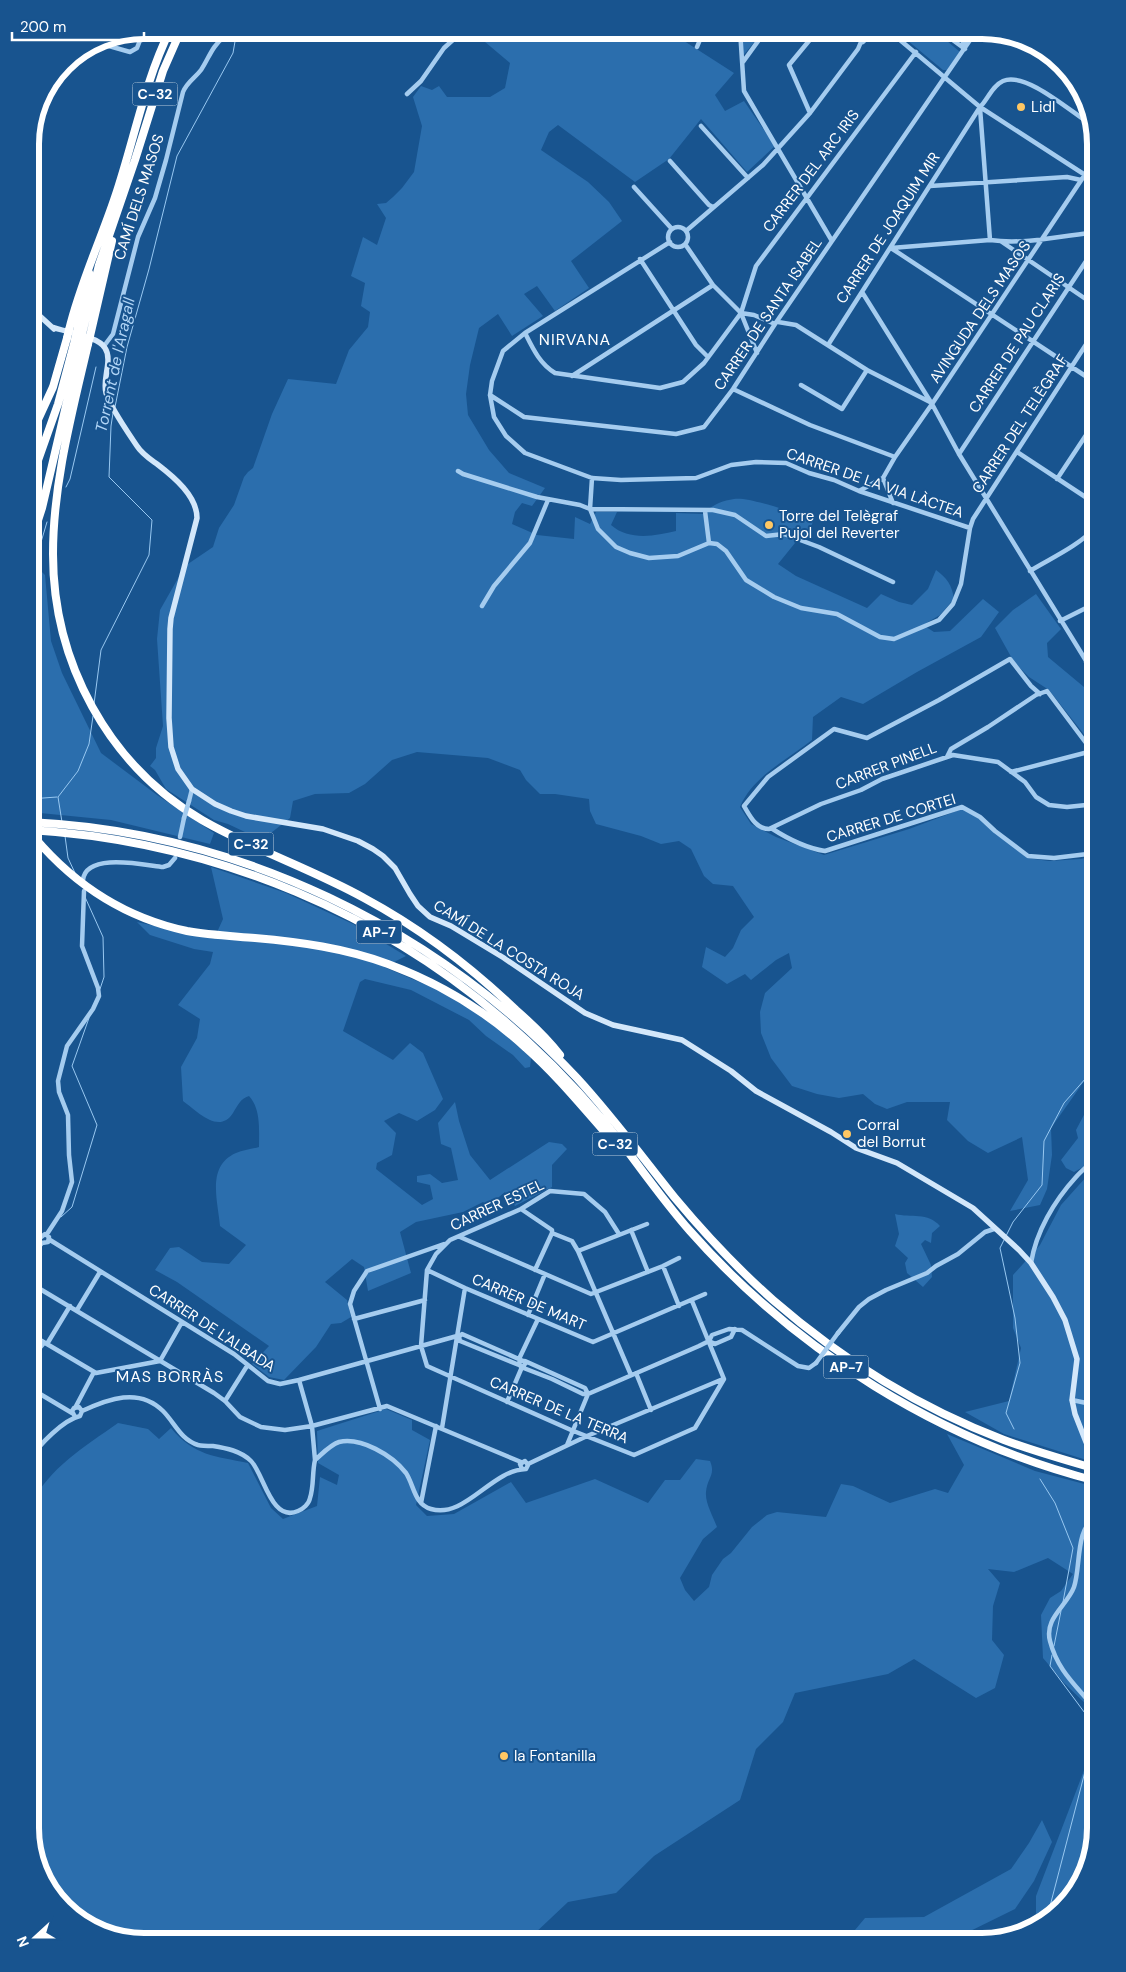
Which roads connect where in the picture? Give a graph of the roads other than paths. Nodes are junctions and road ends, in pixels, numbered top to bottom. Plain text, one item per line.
1 (140, 39) edge
2 (166, 39) edge
3 (177, 39) edge
4 (222, 39) edge
5 (454, 39) edge
6 (700, 39) edge
7 (741, 39) edge
8 (760, 39) edge
9 (811, 39) edge
10 (863, 39) edge
11 (868, 39) edge
12 (899, 39) edge
13 (952, 39) edge
14 (967, 39) edge
15 (970, 39) edge
16 (862, 42) junction
17 (107, 45) edge
18 (697, 47) dead end
19 (963, 47) junction
20 (916, 52) junction
21 (743, 62) junction
22 (945, 77) junction
23 (407, 94) dead end
24 (980, 107) junction
25 (810, 113) junction
26 (1085, 120) edge
27 (970, 123) junction
28 (981, 125) junction
29 (701, 126) dead end
30 (777, 148) junction
31 (670, 161) dead end
32 (1076, 168) junction
33 (1087, 172) edge
34 (1085, 175) junction
35 (1067, 177) junction
36 (748, 178) junction
37 (1082, 180) junction
38 (987, 183) junction
39 (930, 186) junction
40 (634, 187) dead end
41 (807, 196) junction
42 (713, 207) junction
43 (672, 230) junction
44 (686, 231) junction
45 (1087, 233) edge
46 (1044, 238) junction
47 (990, 240) junction
48 (832, 241) junction
49 (1001, 241) junction
50 (670, 242) junction
51 (685, 244) junction
52 (891, 248) junction
53 (640, 259) junction
54 (1029, 260) junction
55 (1087, 260) edge
56 (713, 285) junction
57 (1069, 287) junction
58 (862, 292) junction
59 (1087, 300) edge
60 (674, 310) junction
61 (741, 313) junction
62 (39, 315) edge
63 (991, 316) junction
64 (776, 323) junction
65 (524, 333) junction
66 (78, 337) junction
67 (1033, 341) junction
68 (1087, 343) edge
69 (103, 345) junction
70 (828, 345) junction
71 (757, 353) junction
72 (708, 357) junction
73 (1072, 366) junction
74 (867, 370) junction
75 (571, 377) junction
76 (1087, 377) edge
77 (801, 385) dead end
78 (733, 388) junction
79 (490, 396) junction
80 (932, 403) junction
81 (39, 417) edge
82 (1087, 434) edge
83 (1017, 452) junction
84 (959, 454) junction
85 (895, 457) junction
86 (39, 458) edge
87 (458, 471) dead end
88 (592, 478) junction
89 (883, 478) junction
90 (1057, 480) junction
91 (859, 491) junction
92 (1087, 498) edge
93 (987, 499) junction
94 (548, 500) junction
95 (893, 503) junction
96 (590, 509) junction
97 (704, 511) junction
98 (39, 517) edge
99 (970, 528) junction
100 (1087, 537) edge
101 (709, 543) junction
102 (1030, 571) junction
103 (893, 582) dead end
104 (482, 606) dead end
105 (1087, 608) edge
106 (1060, 621) junction
107 (1086, 662) edge
108 (1040, 694) junction
109 (1087, 742) edge
110 (1087, 753) edge
111 (947, 757) junction
112 (1011, 772) junction
113 (192, 789) junction
114 (1087, 805) edge
115 (39, 823) edge
116 (771, 828) junction
117 (39, 831) edge
118 (180, 837) dead end
119 (39, 843) edge
120 (1087, 855) edge
121 (175, 858) dead end
122 (84, 880) dead end
123 (84, 891) dead end
124 (593, 1095) junction
125 (1087, 1167) edge
126 (646, 1178) junction
127 (521, 1209) junction
128 (647, 1224) dead end
129 (994, 1229) junction
130 (631, 1230) junction
131 (552, 1233) junction
132 (47, 1234) junction
133 (619, 1234) junction
134 (459, 1237) junction
135 (40, 1238) joint
136 (50, 1240) junction
137 (42, 1243) junction
138 (446, 1244) junction
139 (39, 1246) edge
140 (578, 1251) junction
141 (679, 1258) dead end
142 (1031, 1263) junction
143 (663, 1266) junction
144 (427, 1270) junction
145 (535, 1270) junction
146 (100, 1272) junction
147 (648, 1272) junction
148 (545, 1274) junction
149 (39, 1288) edge
150 (464, 1288) junction
151 (595, 1293) junction
152 (705, 1294) dead end
153 (425, 1300) junction
154 (692, 1301) junction
155 (70, 1306) junction
156 (679, 1306) junction
157 (77, 1310) junction
158 (528, 1315) junction
159 (354, 1319) junction
160 (538, 1319) junction
161 (182, 1322) junction
162 (735, 1329) junction
163 (612, 1334) junction
164 (458, 1337) junction
165 (39, 1339) edge
166 (709, 1341) junction
167 (46, 1343) junction
168 (421, 1346) junction
169 (39, 1350) edge
170 (160, 1361) junction
171 (366, 1362) junction
172 (522, 1363) junction
173 (247, 1366) junction
174 (94, 1372) junction
175 (633, 1374) junction
176 (451, 1377) junction
177 (724, 1379) junction
178 (299, 1380) junction
179 (39, 1393) edge
180 (588, 1394) junction
181 (1072, 1400) junction
182 (225, 1401) junction
183 (507, 1402) junction
184 (1087, 1403) edge
185 (380, 1409) junction
186 (651, 1410) junction
187 (82, 1411) junction
188 (74, 1412) junction
189 (312, 1426) junction
190 (436, 1426) junction
191 (442, 1428) junction
192 (572, 1430) junction
193 (587, 1436) junction
194 (1087, 1443) edge
195 (567, 1445) junction
196 (39, 1446) edge
197 (315, 1460) junction
198 (521, 1462) junction
199 (528, 1464) junction
200 (1087, 1466) edge
201 (522, 1469) junction
202 (1087, 1478) edge
203 (421, 1504) junction
204 (1087, 1524) edge
205 (1087, 1700) edge

1 - 17 street
2 - 66 highway, C-32
3 - 66 highway, C-32
4 - 69 street, CAMÍ DELS MASOS
5 - 23 street
6 - 18 street
7 - 21 street
8 - 21 street
9 - 25 street
10 - 16 street
11 - 16 street
12 - 20 street
13 - 19 street
14 - 19 street
15 - 19 street, CARRER DE SANTA ISABEL
16 - 25 street
19 - 22 street, CARRER DE SANTA ISABEL
20 - 22 street
20 - 41 street, CARRER DEL ARC IRIS
21 - 30 street
22 - 24 street
22 - 48 street, CARRER DE SANTA ISABEL
24 - 26 street, CARRER DE JOAQUIM MIR
24 - 27 street, CARRER DE JOAQUIM MIR
24 - 28 street
24 - 32 street
25 - 30 street
27 - 28 street
27 - 39 street, CARRER DE JOAQUIM MIR
28 - 38 street
29 - 36 street
30 - 36 street
30 - 41 street
31 - 42 street
32 - 34 street
32 - 35 street
33 - 34 street, AVINGUDA DELS MASOS
34 - 37 street, AVINGUDA DELS MASOS
35 - 37 street
35 - 38 street
36 - 42 street
37 - 46 street, AVINGUDA DELS MASOS
38 - 39 street
38 - 47 street
39 - 52 street, CARRER DE JOAQUIM MIR
40 - 43 street
41 - 48 street
41 - 61 street, CARRER DEL ARC IRIS
42 - 44 street
43 - 44 street
43 - 50 street
44 - 51 street
45 - 46 street
46 - 49 street
46 - 54 street, AVINGUDA DELS MASOS
47 - 49 street
47 - 52 street
48 - 64 street, CARRER DE SANTA ISABEL
49 - 54 street
50 - 51 street
50 - 53 street, CARRER DE LA VIA LÀCTEA
51 - 56 street
52 - 58 street, CARRER DE JOAQUIM MIR
52 - 63 street
53 - 60 street
53 - 65 street, CARRER DE LA VIA LÀCTEA
54 - 57 street
54 - 63 street, AVINGUDA DELS MASOS
55 - 57 street, CARRER DE PAU CLARIS
56 - 60 street
56 - 61 street
57 - 59 street
57 - 67 street, CARRER DE PAU CLARIS
58 - 70 street, CARRER DE JOAQUIM MIR
58 - 80 street
60 - 72 street
60 - 75 street
61 - 64 street
61 - 71 street
61 - 72 street, CARRER DEL ARC IRIS
62 - 69 street
63 - 67 street
63 - 80 street, AVINGUDA DELS MASOS
64 - 70 street
64 - 71 street, CARRER DE SANTA ISABEL
65 - 75 street, CARRER DEL ARC IRIS
65 - 79 street, CARRER DE LA VIA LÀCTEA
66 - 81 highway, C-32
66 - 86 highway, C-32
66 - 98 highway, C-32
66 - 124 highway, C-32
67 - 73 street
67 - 84 street, CARRER DE PAU CLARIS
68 - 73 street, CARRER DEL TELÈGRAF
69 - 113 street, CAMÍ DE LA COSTA ROJA
70 - 74 street
71 - 78 street, CARRER DE SANTA ISABEL
72 - 75 street, CARRER DEL ARC IRIS
73 - 76 street
73 - 83 street, CARRER DEL TELÈGRAF
74 - 77 street
74 - 80 street
78 - 79 street, CARRER DE SANTA ISABEL
78 - 85 street
79 - 88 street, CARRER DE LA VIA LÀCTEA
80 - 84 street
80 - 85 street, AVINGUDA DELS MASOS
82 - 90 street
83 - 90 street
83 - 93 street, CARRER DEL TELÈGRAF
84 - 93 street
85 - 89 street, AVINGUDA DELS MASOS
87 - 94 street
88 - 91 street, CARRER DE LA VIA LÀCTEA
88 - 96 street
89 - 91 street
89 - 95 street
90 - 92 street
91 - 95 street, CARRER DE LA VIA LÀCTEA
93 - 99 street, CARRER DEL TELÈGRAF
93 - 102 street
94 - 96 street
94 - 104 street
95 - 99 street, CARRER DE LA VIA LÀCTEA
96 - 97 street
96 - 101 street
97 - 101 street
97 - 103 street
99 - 101 street, CARRER DEL TELÈGRAF
100 - 102 street
102 - 106 street
105 - 106 street
106 - 107 street
108 - 109 street
108 - 111 street
108 - 116 street, CARRER PINELL
110 - 112 street
111 - 112 street, CARRER PINELL
111 - 116 street, CARRER PINELL
112 - 114 street, CARRER PINELL
113 - 118 street, bridge
113 - 129 street, CAMÍ DE LA COSTA ROJA
115 - 124 highway, AP-7
116 - 120 street, CARRER DE CORTEI
117 - 126 highway, AP-7
119 - 126 highway, C-32
121 - 122 street
123 - 132 street
124 - 200 highway, AP-7
125 - 142 street
126 - 202 highway, AP-7
127 - 131 street
127 - 133 street, CARRER ESTEL
127 - 134 street, CARRER ESTEL
128 - 130 street
129 - 142 street, CAMÍ DE LA COSTA ROJA
129 - 162 street, bridge
130 - 133 street
130 - 147 street
131 - 140 street
131 - 145 street
132 - 135 street
132 - 136 street
133 - 140 street
134 - 138 street, CARRER ESTEL
134 - 145 street
135 - 137 street
136 - 137 street
136 - 146 street, CARRER DE L'ALBADA
137 - 139 street
138 - 144 street, CARRER ESTEL
138 - 159 street
140 - 151 street
141 - 143 street
142 - 181 street, CAMÍ DE LA COSTA ROJA
143 - 147 street
143 - 156 street
144 - 150 street, CARRER DE MART
144 - 153 street, CARRER ESTEL
145 - 148 street
146 - 157 street
146 - 161 street, CARRER DE L'ALBADA
147 - 151 street
148 - 151 street
148 - 158 street
149 - 155 street
150 - 158 street, CARRER DE MART
150 - 164 street
151 - 163 street
152 - 154 street, CARRER DE MART
153 - 159 street
153 - 168 street, CARRER ESTEL
154 - 156 street, CARRER DE MART
154 - 166 street
155 - 157 street
155 - 167 street
156 - 163 street, CARRER DE MART
157 - 170 street
158 - 160 street, CARRER DE MART
159 - 171 street
160 - 163 street, CARRER DE MART
160 - 172 street
161 - 170 street
161 - 173 street, CARRER DE L'ALBADA
162 - 166 street
162 - 166 street
163 - 175 street
164 - 168 street, CARRER DE L'ALBADA
164 - 172 street, CARRER DE L'ALBADA
164 - 176 street
165 - 167 street
166 - 175 street
166 - 177 street
167 - 169 street
167 - 174 street
168 - 171 street, CARRER DE L'ALBADA
168 - 176 street, CARRER DE LA TERRA
170 - 174 street
170 - 182 street
171 - 178 street, CARRER DE L'ALBADA
171 - 185 street
172 - 180 street, CARRER DE L'ALBADA
172 - 183 street
173 - 178 street, CARRER DE L'ALBADA
173 - 182 street
174 - 188 street
175 - 180 street
175 - 186 street
176 - 183 street, CARRER DE LA TERRA
176 - 191 street
177 - 186 street
177 - 193 street, CARRER DE LA TERRA
178 - 189 street
179 - 188 street
180 - 192 street
181 - 184 street
181 - 194 street
182 - 189 street
183 - 192 street, CARRER DE LA TERRA
185 - 189 street
185 - 190 street
186 - 193 street
187 - 188 street
187 - 188 street
187 - 197 street
188 - 196 street
189 - 197 street
190 - 191 street
190 - 203 street
191 - 198 street
192 - 193 street, CARRER DE LA TERRA
192 - 195 street
193 - 195 street
195 - 199 street
197 - 203 street
198 - 199 street
198 - 201 street
199 - 201 street
201 - 203 street
204 - 205 street

